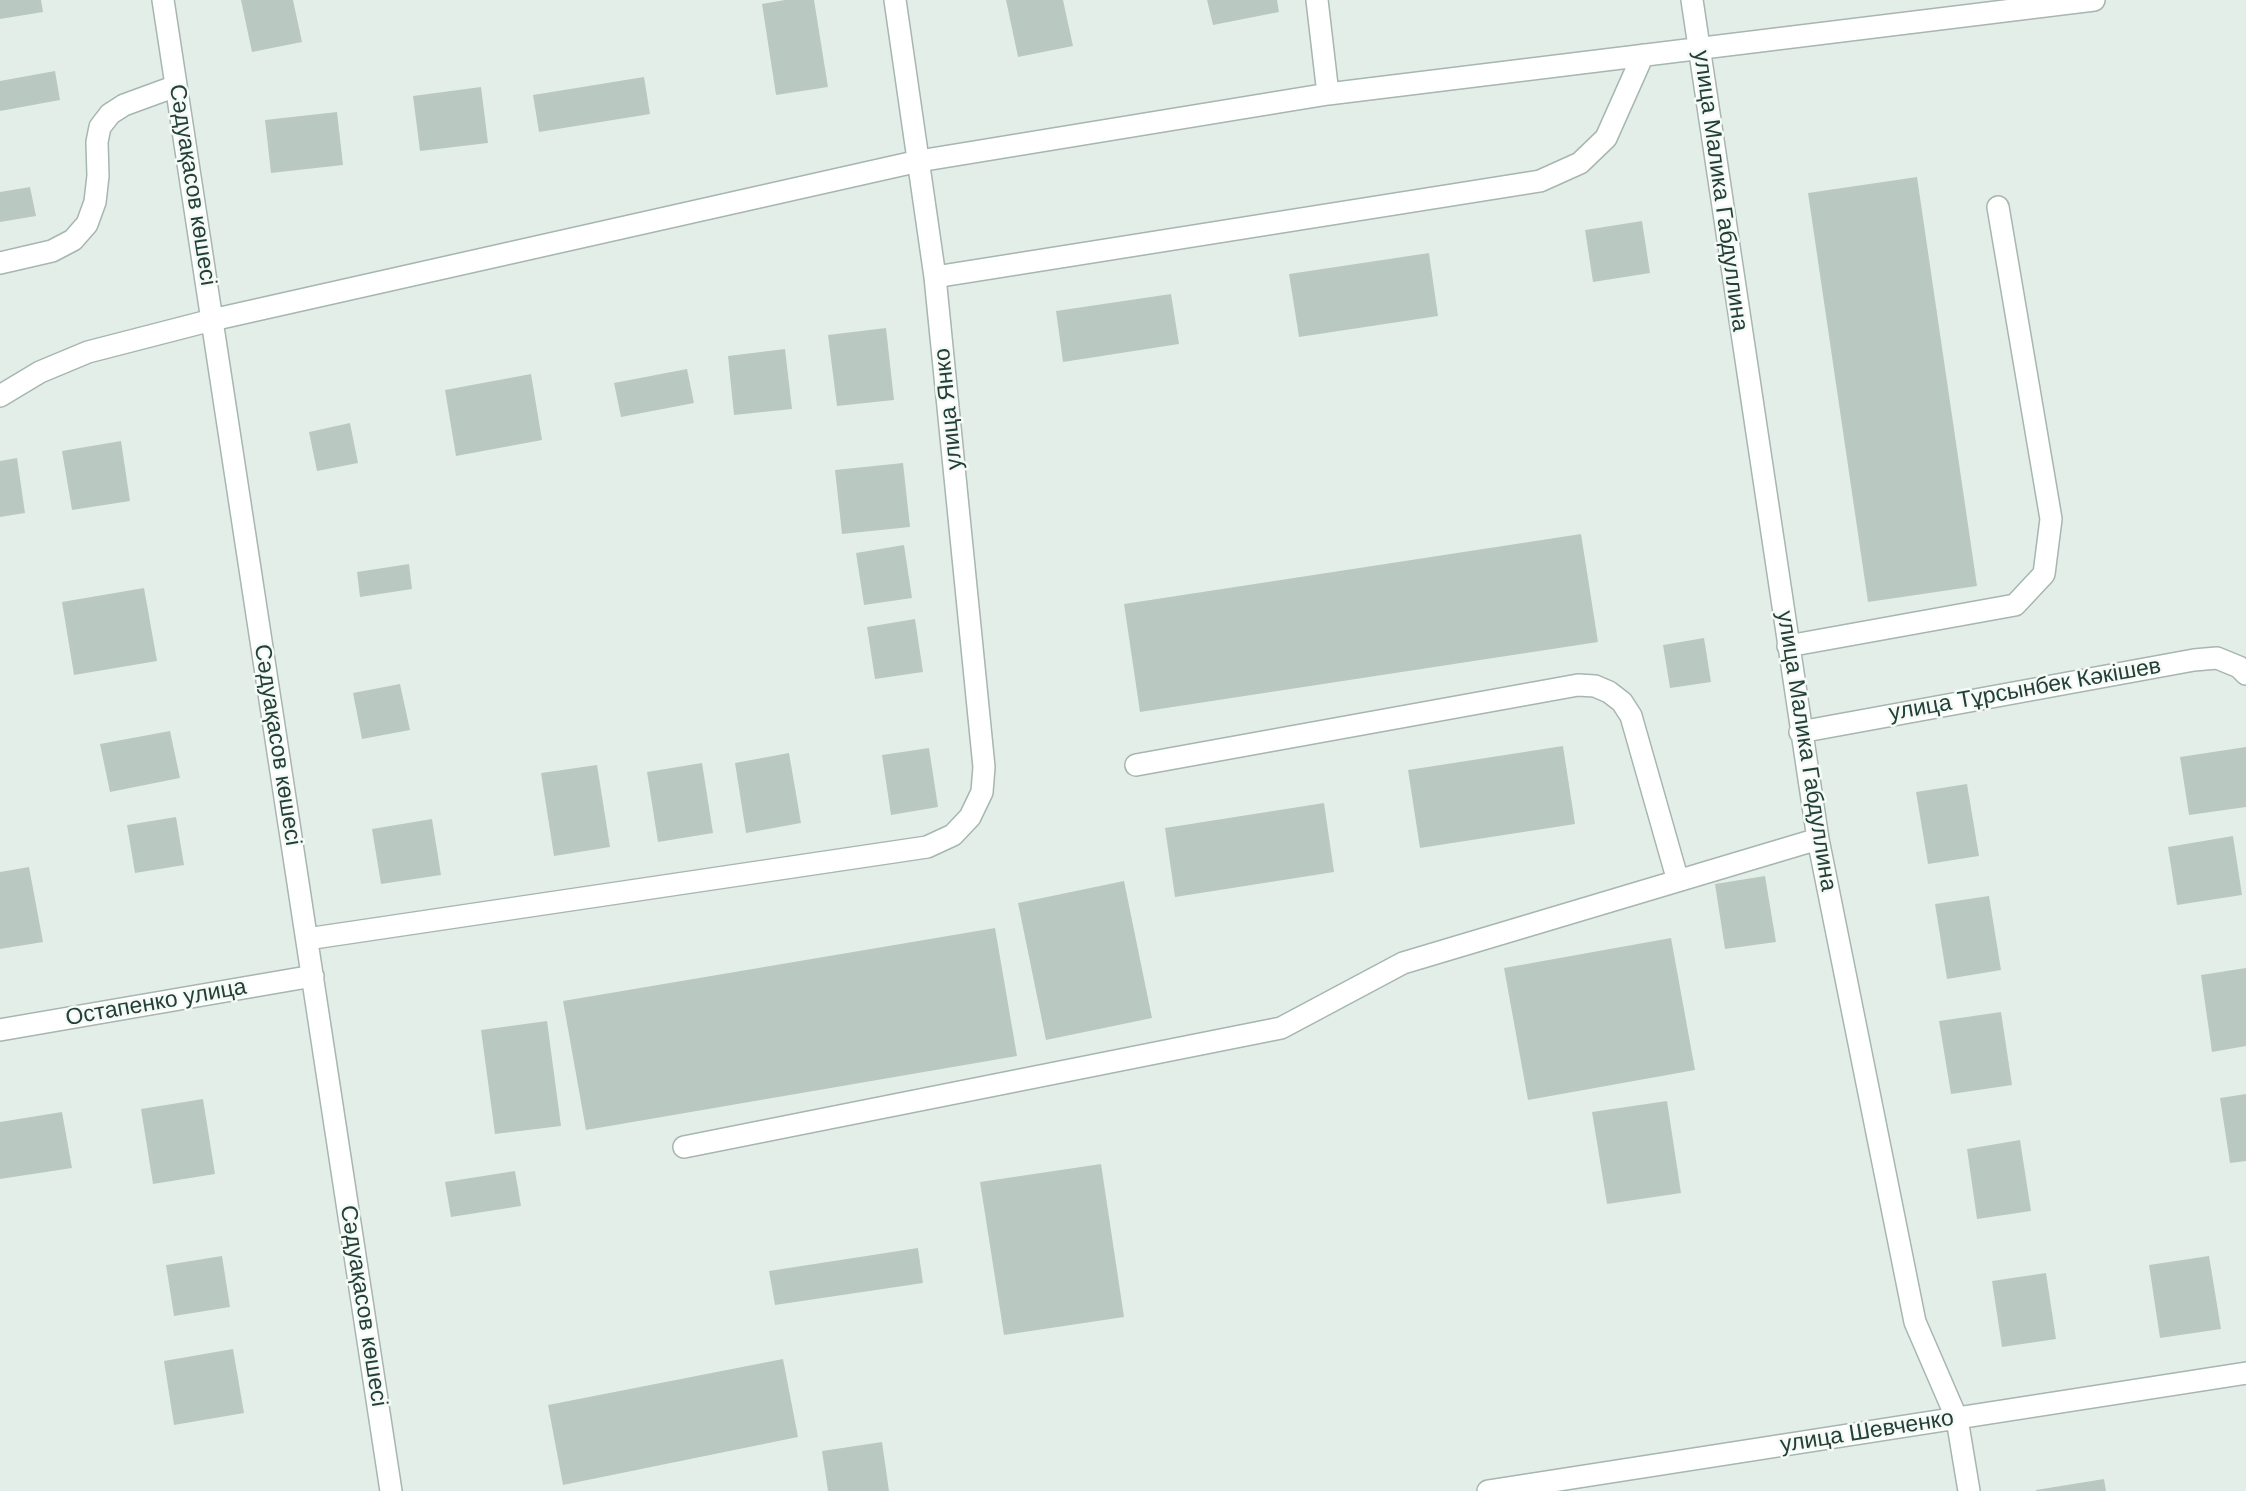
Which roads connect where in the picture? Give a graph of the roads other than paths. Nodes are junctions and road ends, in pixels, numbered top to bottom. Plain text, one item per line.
1 (163, 0) edge
2 (895, 0) edge
3 (1317, 0) edge
4 (1692, 0) edge
5 (2094, 0) edge
6 (1699, 48) junction
7 (1643, 55) junction
8 (176, 86) junction
9 (1328, 94) junction
10 (919, 161) junction
11 (1998, 207) dead end
12 (0, 263) edge
13 (935, 277) junction
14 (212, 320) junction
15 (0, 396) edge
16 (1788, 646) junction
17 (2246, 674) edge
18 (1800, 732) junction
19 (1136, 765) dead end
20 (1818, 839) junction
21 (1678, 881) junction
22 (307, 939) junction
23 (313, 976) junction
24 (0, 1030) edge
25 (684, 1147) dead end
26 (2246, 1373) edge
27 (1957, 1419) junction
28 (391, 1491) edge
29 (1488, 1491) edge
30 (1969, 1491) edge

1 - 8 street, Сәдуақасов көшесі
2 - 10 street, улица Янко
3 - 9 street
4 - 6 street, улица Малика Габдуллина
5 - 6 street
6 - 7 street
6 - 16 street, улица Малика Габдуллина
7 - 9 street
7 - 13 street
8 - 12 street
8 - 14 street, Сәдуақасов көшесі
9 - 10 street
10 - 13 street, улица Янко
10 - 14 street
11 - 16 street
13 - 22 street, улица Янко
14 - 15 street
14 - 22 street, Сәдуақасов көшесі
16 - 18 street, улица Малика Габдуллина
17 - 18 street, улица Тұрсынбек Кәкішев
18 - 20 street, улица Малика Габдуллина
19 - 21 street
20 - 21 street
20 - 27 street, улица Малика Габдуллина
21 - 25 street
22 - 23 street, Сәдуақасов көшесі
23 - 24 street, Остапенко улица
23 - 28 street, Сәдуақасов көшесі
26 - 27 street, улица Шевченко
27 - 29 street, улица Шевченко
27 - 30 street, улица Малика Габдуллина

